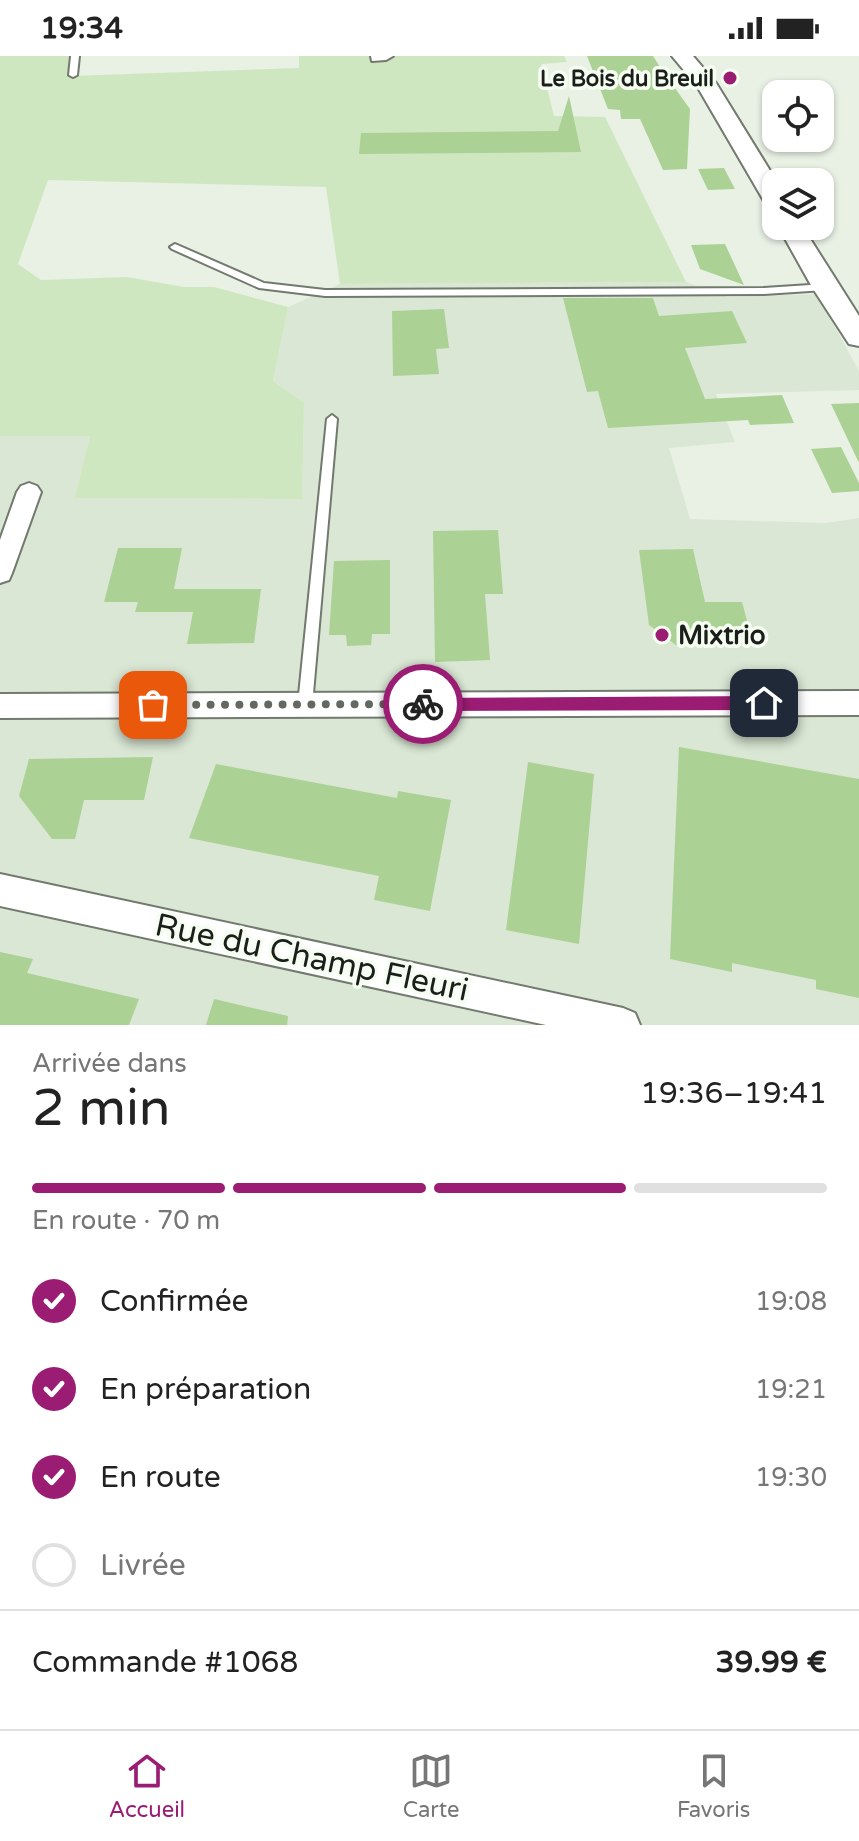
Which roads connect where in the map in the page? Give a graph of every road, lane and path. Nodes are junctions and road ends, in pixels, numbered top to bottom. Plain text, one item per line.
1 (75, 56) edge
2 (682, 56) edge
3 (73, 75) dead end
4 (762, 177) edge
5 (798, 240) edge
6 (175, 247) dead end
7 (825, 287) junction
8 (856, 327) edge
9 (332, 419) dead end
10 (29, 492) dead end
11 (0, 573) edge
12 (859, 703) edge
13 (305, 705) junction
14 (0, 706) edge
15 (0, 890) edge
16 (623, 1025) edge

1 - 3 lane
2 - 4 street
5 - 7 street
6 - 7 lane
7 - 8 street
9 - 13 lane
10 - 11 street
12 - 13 street
13 - 14 street
15 - 16 street, Rue du Champ Fleuri

